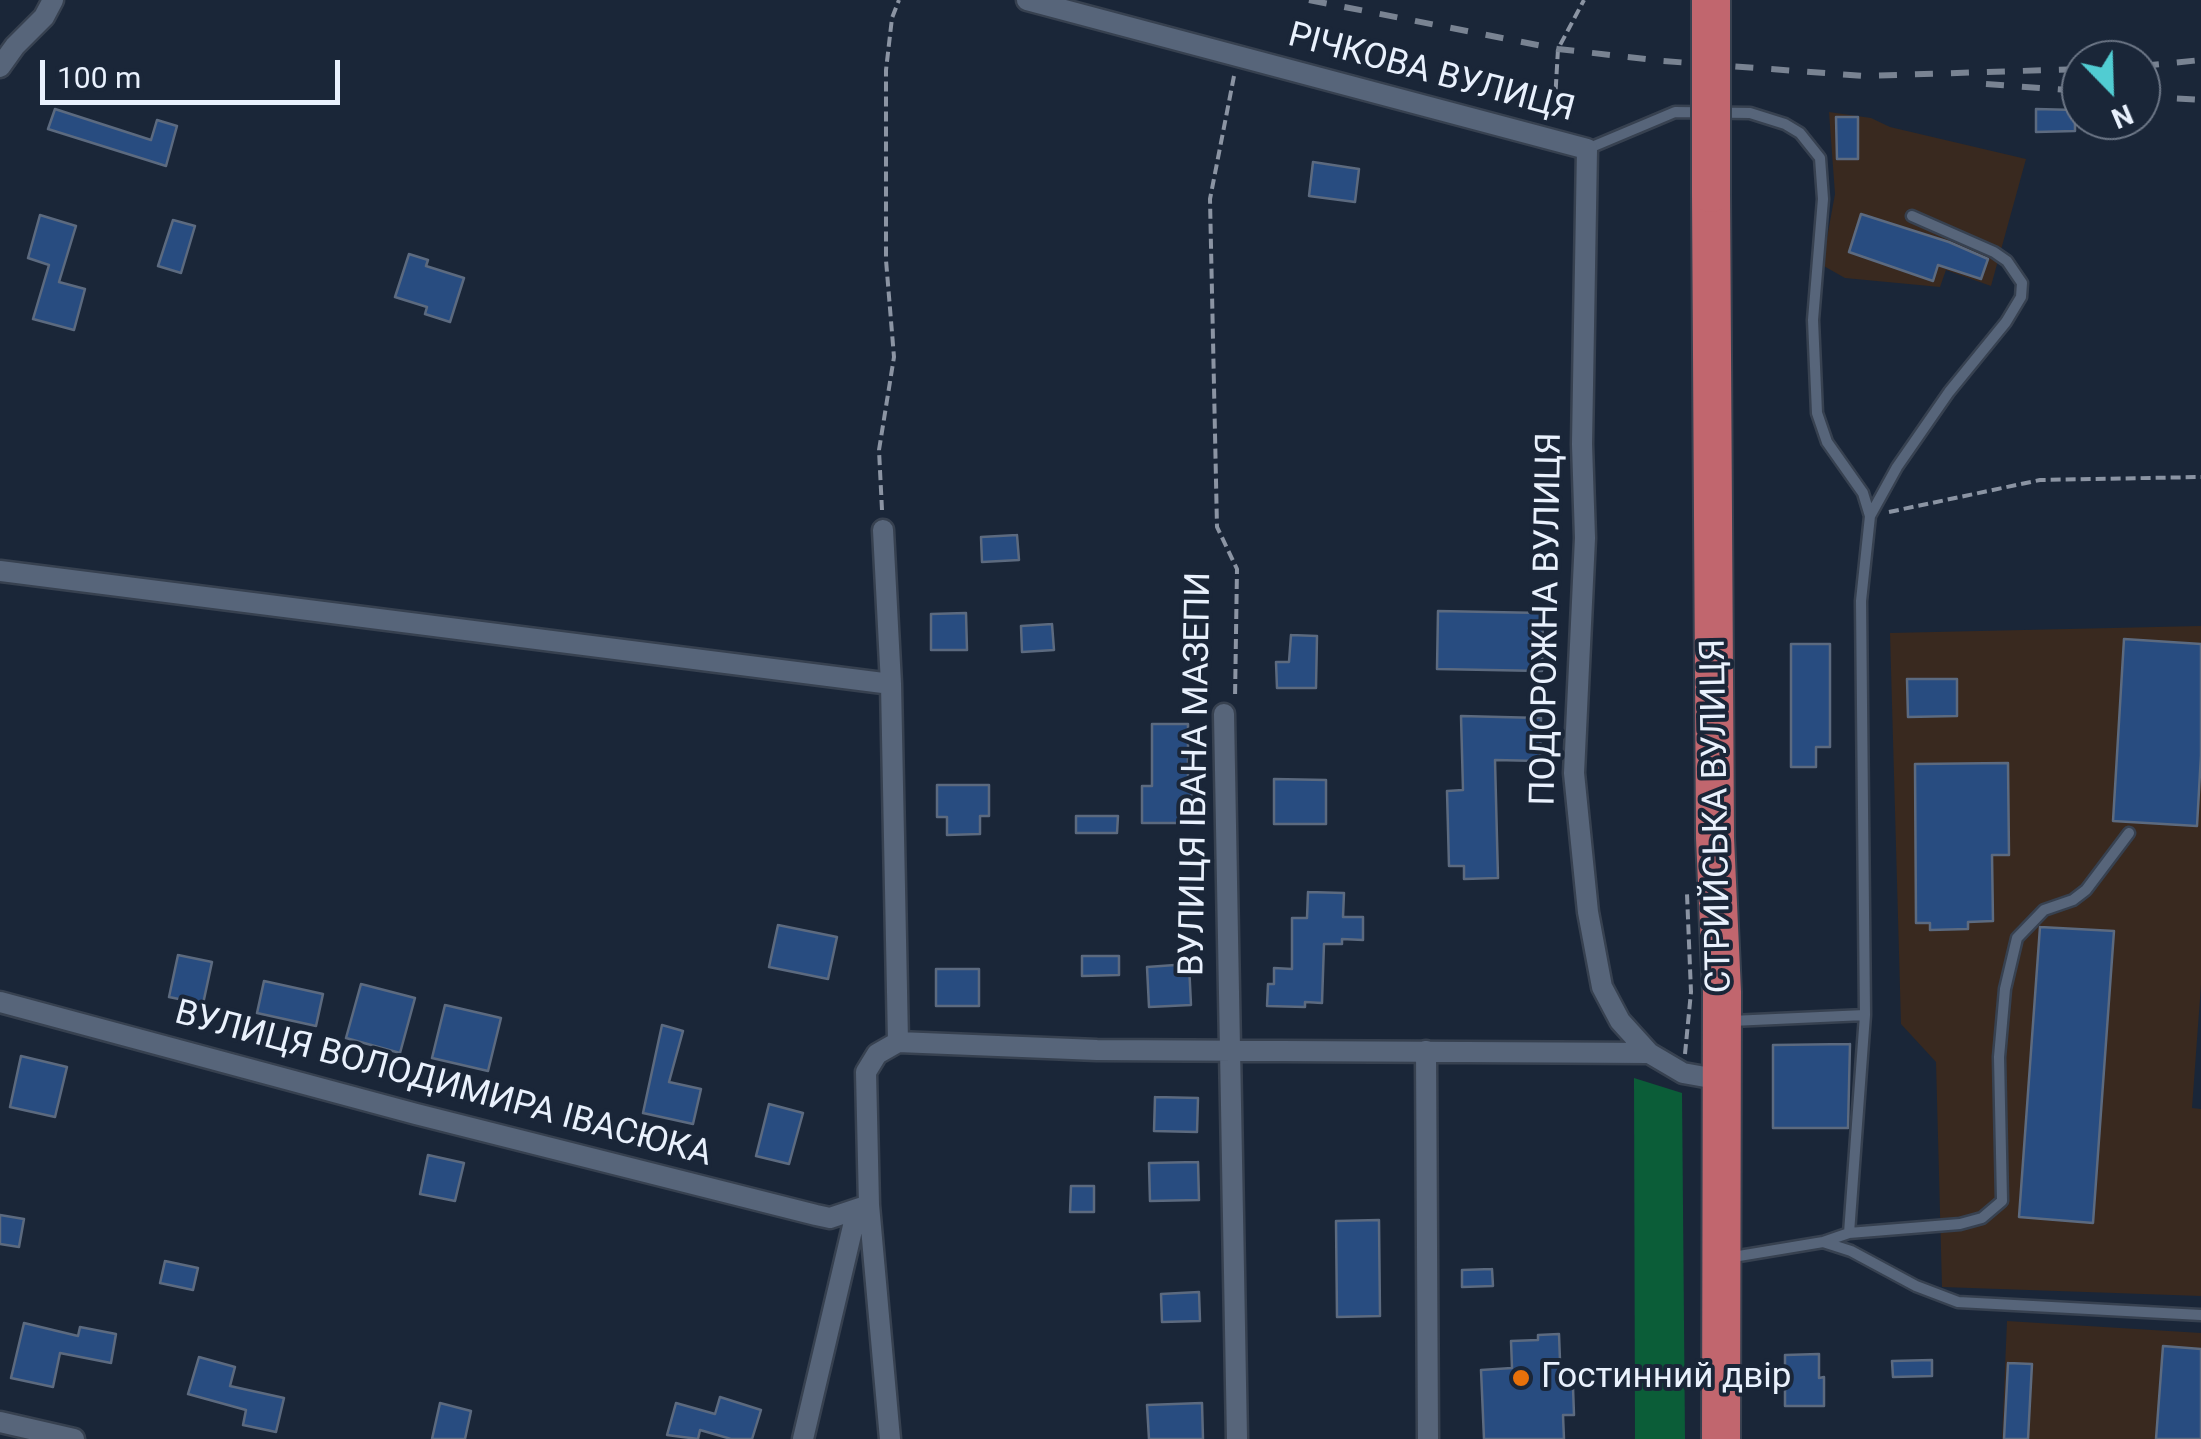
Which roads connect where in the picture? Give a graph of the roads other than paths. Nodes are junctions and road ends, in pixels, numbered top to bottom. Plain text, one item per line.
1 (53, 0) edge
2 (1027, 0) edge
3 (1712, 0) edge
4 (0, 66) edge
5 (1588, 149) junction
6 (1912, 216) dead end
7 (1870, 516) junction
8 (883, 530) road end
9 (0, 571) edge
10 (891, 684) junction
11 (1224, 714) road end
12 (2129, 832) dead end
13 (0, 1002) edge
14 (1865, 1015) junction
15 (1721, 1021) junction
16 (898, 1042) junction
17 (1228, 1050) junction
18 (1426, 1051) junction
19 (1649, 1053) junction
20 (1722, 1080) junction
21 (863, 1207) junction
22 (1849, 1234) junction
23 (1823, 1242) junction
24 (1721, 1259) junction
25 (2201, 1315) edge
26 (0, 1422) edge
27 (74, 1439) edge
28 (803, 1439) edge
29 (890, 1439) edge
30 (1237, 1439) edge
31 (1428, 1439) edge
32 (1721, 1439) edge

1 - 4 street
2 - 5 street, РІЧКОВА ВУЛИЦЯ
3 - 15 highway, СТРИЙСЬКА ВУЛИЦЯ, bridge
5 - 7 lane
5 - 19 street, ПОДОРОЖНА ВУЛИЦЯ
6 - 7 lane
7 - 14 lane
8 - 10 street
9 - 10 street
10 - 16 street
11 - 17 street, ВУЛИЦЯ ІВАНА МАЗЕПИ
12 - 22 lane
13 - 21 street, ВУЛИЦЯ ВОЛОДИМИРА ІВАСЮКА
14 - 15 lane
14 - 22 lane
15 - 20 highway, СТРИЙСЬКА ВУЛИЦЯ
16 - 17 street
16 - 21 street
17 - 18 street
17 - 30 street, ВУЛИЦЯ ІВАНА МАЗЕПИ
18 - 19 street
18 - 31 street
19 - 20 street, ПОДОРОЖНА ВУЛИЦЯ
20 - 24 highway, СТРИЙСЬКА ВУЛИЦЯ
21 - 28 street
21 - 29 street
22 - 23 lane
23 - 24 lane
23 - 25 lane
24 - 32 highway, СТРИЙСЬКА ВУЛИЦЯ
26 - 27 street

